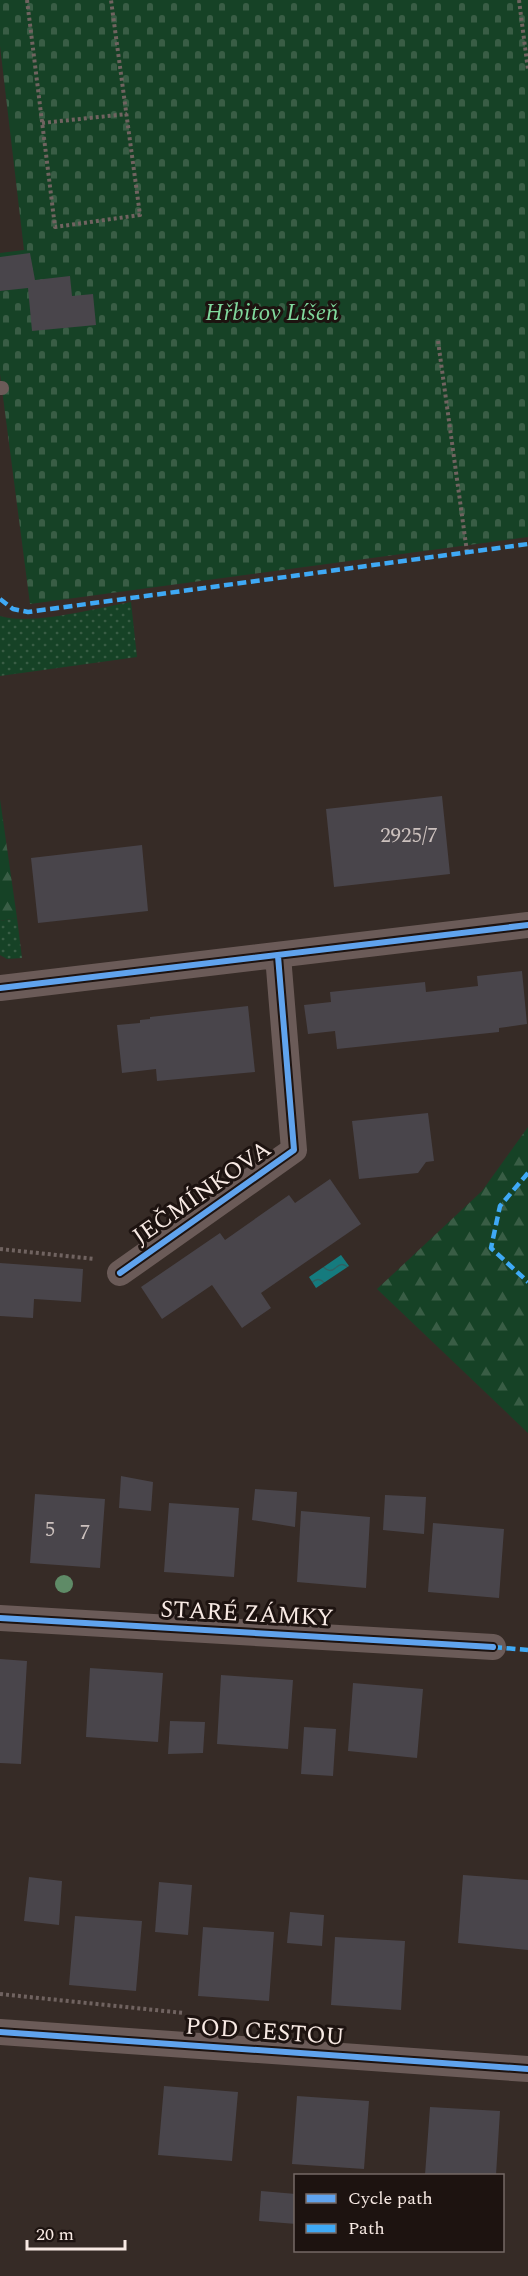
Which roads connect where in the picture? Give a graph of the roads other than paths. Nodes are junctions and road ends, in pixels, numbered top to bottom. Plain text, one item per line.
1 (528, 925) edge
2 (278, 956) junction
3 (0, 988) edge
4 (120, 1273) road end
5 (0, 1618) edge
6 (493, 1647) dead end
7 (0, 2032) edge
8 (528, 2069) edge

1 - 2 street
2 - 3 street
2 - 4 street, JEČMÍNKOVA
5 - 6 street, STARÉ ZÁMKY
7 - 8 street, POD CESTOU

